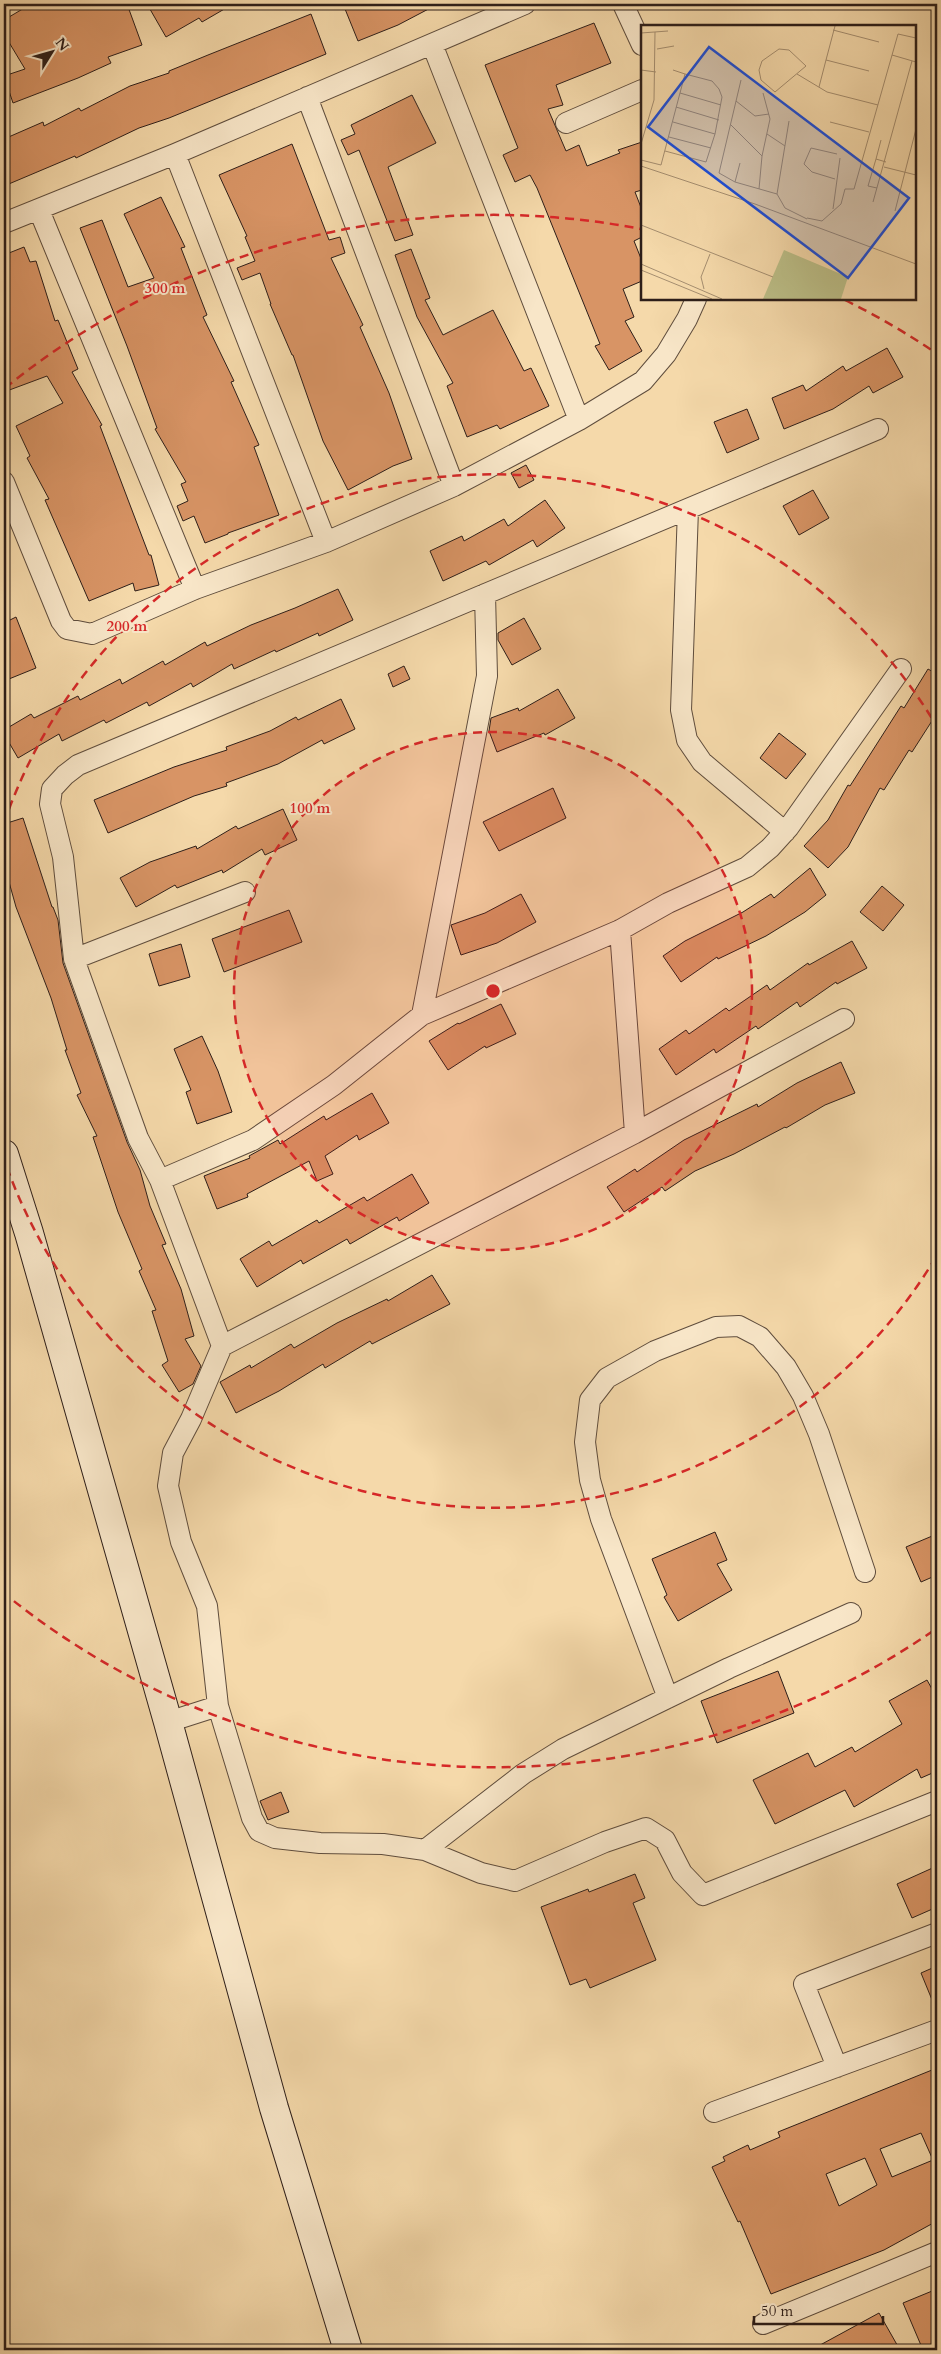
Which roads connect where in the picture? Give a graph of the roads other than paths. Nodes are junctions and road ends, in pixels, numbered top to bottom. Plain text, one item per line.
1 (525, 4) edge
2 (623, 4) edge
3 (641, 43) edge
4 (432, 44) junction
5 (641, 90) edge
6 (307, 97) junction
7 (566, 123) dead end
8 (175, 154) junction
9 (39, 210) junction
10 (4, 223) edge
11 (696, 300) edge
12 (579, 420) junction
13 (878, 429) dead end
14 (4, 482) edge
15 (454, 486) junction
16 (688, 509) junction
17 (326, 542) junction
18 (195, 589) junction
19 (485, 594) junction
20 (901, 669) dead end
21 (785, 832) junction
22 (245, 892) dead end
23 (620, 930) junction
24 (74, 959) junction
25 (422, 1015) junction
26 (844, 1019) dead end
27 (635, 1133) junction
28 (4, 1154) edge
29 (160, 1180) junction
30 (222, 1346) junction
31 (865, 1572) dead end
32 (851, 1613) dead end
33 (668, 1698) junction
34 (218, 1706) junction
35 (168, 1722) junction
36 (937, 1801) edge
37 (425, 1850) junction
38 (937, 1933) edge
39 (937, 2030) edge
40 (837, 2066) junction
41 (714, 2112) dead end
42 (937, 2252) edge
43 (763, 2324) dead end
44 (348, 2350) edge

1 - 4 street
2 - 3 street
4 - 6 street
4 - 12 street
5 - 7 street
6 - 8 street
6 - 15 street
8 - 9 street
8 - 17 street
9 - 10 street
9 - 18 street
11 - 12 street
12 - 15 street
13 - 16 street
14 - 18 street
15 - 17 street
16 - 19 street
16 - 21 street
17 - 18 street
19 - 24 street
19 - 25 street
20 - 21 street
21 - 23 street
22 - 24 street
23 - 25 street
23 - 27 street
24 - 29 street
25 - 29 street
26 - 27 street
27 - 30 street
28 - 35 main road
29 - 30 street
30 - 34 street
31 - 33 street
32 - 33 street
33 - 37 street
34 - 35 street
34 - 37 street
35 - 44 main road
36 - 37 street
38 - 40 street
39 - 40 street
40 - 41 street
42 - 43 street

